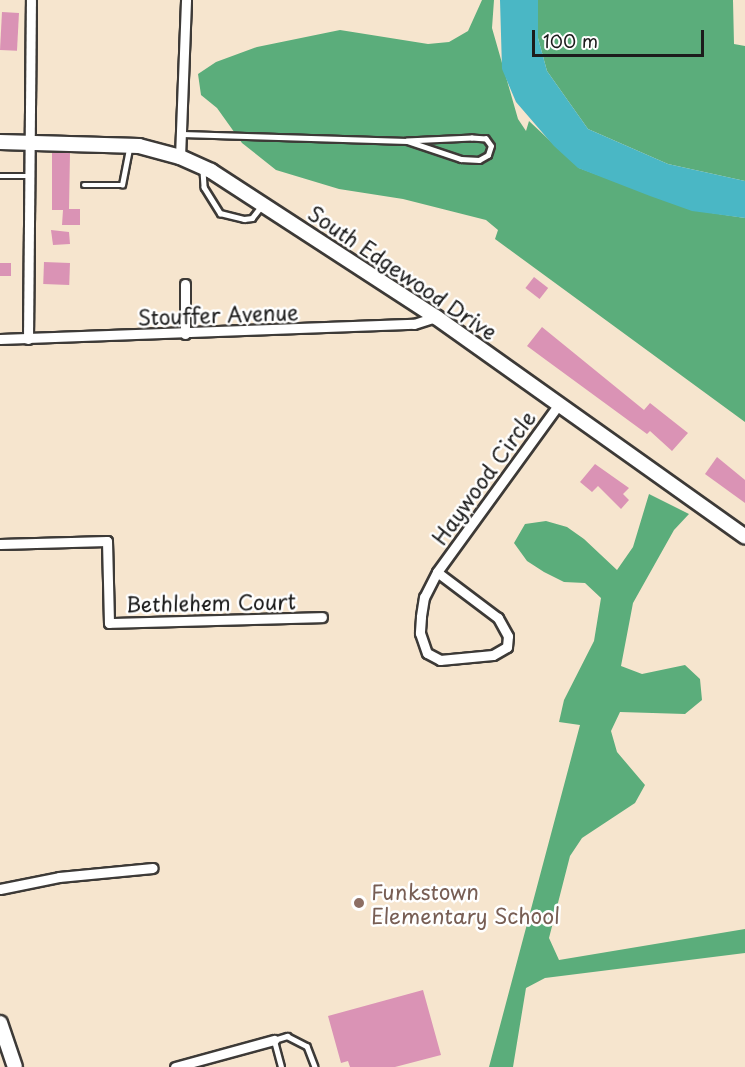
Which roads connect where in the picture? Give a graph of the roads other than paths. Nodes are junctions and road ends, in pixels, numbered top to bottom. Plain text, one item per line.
1 (31, 0) edge
2 (186, 0) edge
3 (182, 134) junction
4 (407, 141) junction
5 (0, 142) edge
6 (28, 144) junction
7 (130, 145) junction
8 (180, 157) junction
9 (203, 168) junction
10 (0, 176) edge
11 (28, 176) junction
12 (84, 184) dead end
13 (263, 204) junction
14 (184, 284) dead end
15 (436, 317) junction
16 (185, 334) junction
17 (0, 339) edge
18 (28, 339) junction
19 (559, 404) junction
20 (745, 537) edge
21 (0, 544) edge
22 (437, 572) junction
23 (322, 617) dead end
24 (153, 868) dead end
25 (0, 890) edge
26 (0, 1023) edge
27 (274, 1040) junction
28 (15, 1067) edge
29 (174, 1067) edge
30 (281, 1067) edge
31 (315, 1067) edge

1 - 6 street
2 - 3 street
3 - 4 lane
3 - 8 street
4 - 4 lane
5 - 6 main road, South Edgewood Drive
6 - 7 main road, South Edgewood Drive
6 - 11 street
7 - 8 main road, South Edgewood Drive
7 - 12 lane
8 - 9 main road, South Edgewood Drive
9 - 13 main road, South Edgewood Drive
9 - 13 lane
10 - 11 lane
11 - 18 street
13 - 15 main road, South Edgewood Drive
14 - 16 street
15 - 16 street, Stouffer Avenue
15 - 19 main road, South Edgewood Drive
16 - 18 street, Stouffer Avenue
17 - 18 street, Stouffer Avenue
19 - 20 main road, South Edgewood Drive
19 - 22 street, Haywood Circle
21 - 23 street, Bethlehem Court
22 - 22 street, Haywood Circle
24 - 25 street
26 - 28 main road
27 - 29 street
27 - 30 lane
27 - 31 lane

